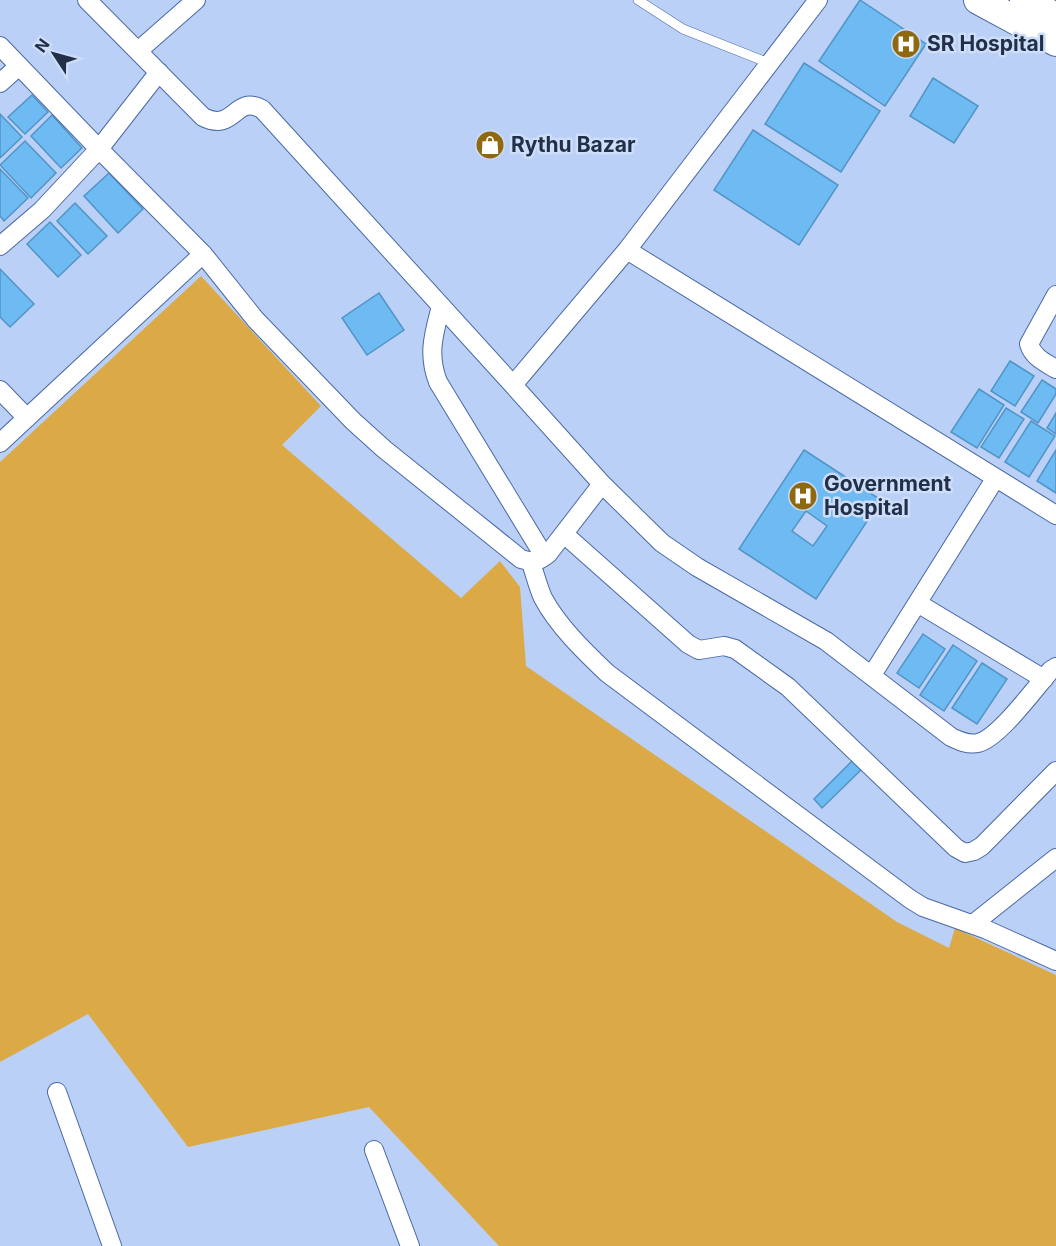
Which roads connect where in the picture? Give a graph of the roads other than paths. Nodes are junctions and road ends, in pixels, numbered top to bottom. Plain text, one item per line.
1 (87, 0) edge
2 (196, 0) edge
3 (638, 0) edge
4 (818, 0) edge
5 (978, 0) edge
6 (1024, 0) edge
7 (1056, 17) edge
8 (1056, 42) edge
9 (0, 46) edge
10 (138, 51) junction
11 (771, 64) junction
12 (19, 66) junction
13 (159, 72) junction
14 (0, 83) edge
15 (99, 149) junction
16 (0, 246) edge
17 (627, 250) junction
18 (203, 254) junction
19 (1056, 295) edge
20 (441, 306) junction
21 (1056, 369) edge
22 (513, 385) junction
23 (0, 390) edge
24 (27, 418) junction
25 (0, 443) edge
26 (995, 479) junction
27 (602, 484) junction
28 (1056, 516) edge
29 (564, 534) junction
30 (538, 559) junction
31 (919, 604) junction
32 (1050, 673) edge
33 (872, 675) junction
34 (1056, 771) edge
35 (1056, 858) edge
36 (973, 924) junction
37 (1056, 961) edge
38 (57, 1092) dead end
39 (374, 1150) dead end
40 (112, 1246) edge
41 (410, 1246) edge

1 - 10 street
2 - 10 street
3 - 11 lane
4 - 11 street
5 - 8 main road
6 - 7 main road
9 - 12 street
10 - 13 street
11 - 17 street
12 - 14 street
12 - 15 street
13 - 15 street
13 - 20 street
15 - 16 street
15 - 18 street
17 - 22 street
17 - 26 street
18 - 24 street
18 - 30 street
19 - 21 street
20 - 22 street
20 - 30 street
22 - 27 street
23 - 24 street
24 - 25 street
26 - 28 street
26 - 31 street
27 - 29 street
27 - 33 street
29 - 30 street
29 - 34 street
30 - 36 street
31 - 32 street
31 - 33 street
32 - 33 street
35 - 36 street
36 - 37 street
38 - 40 street
39 - 41 street

